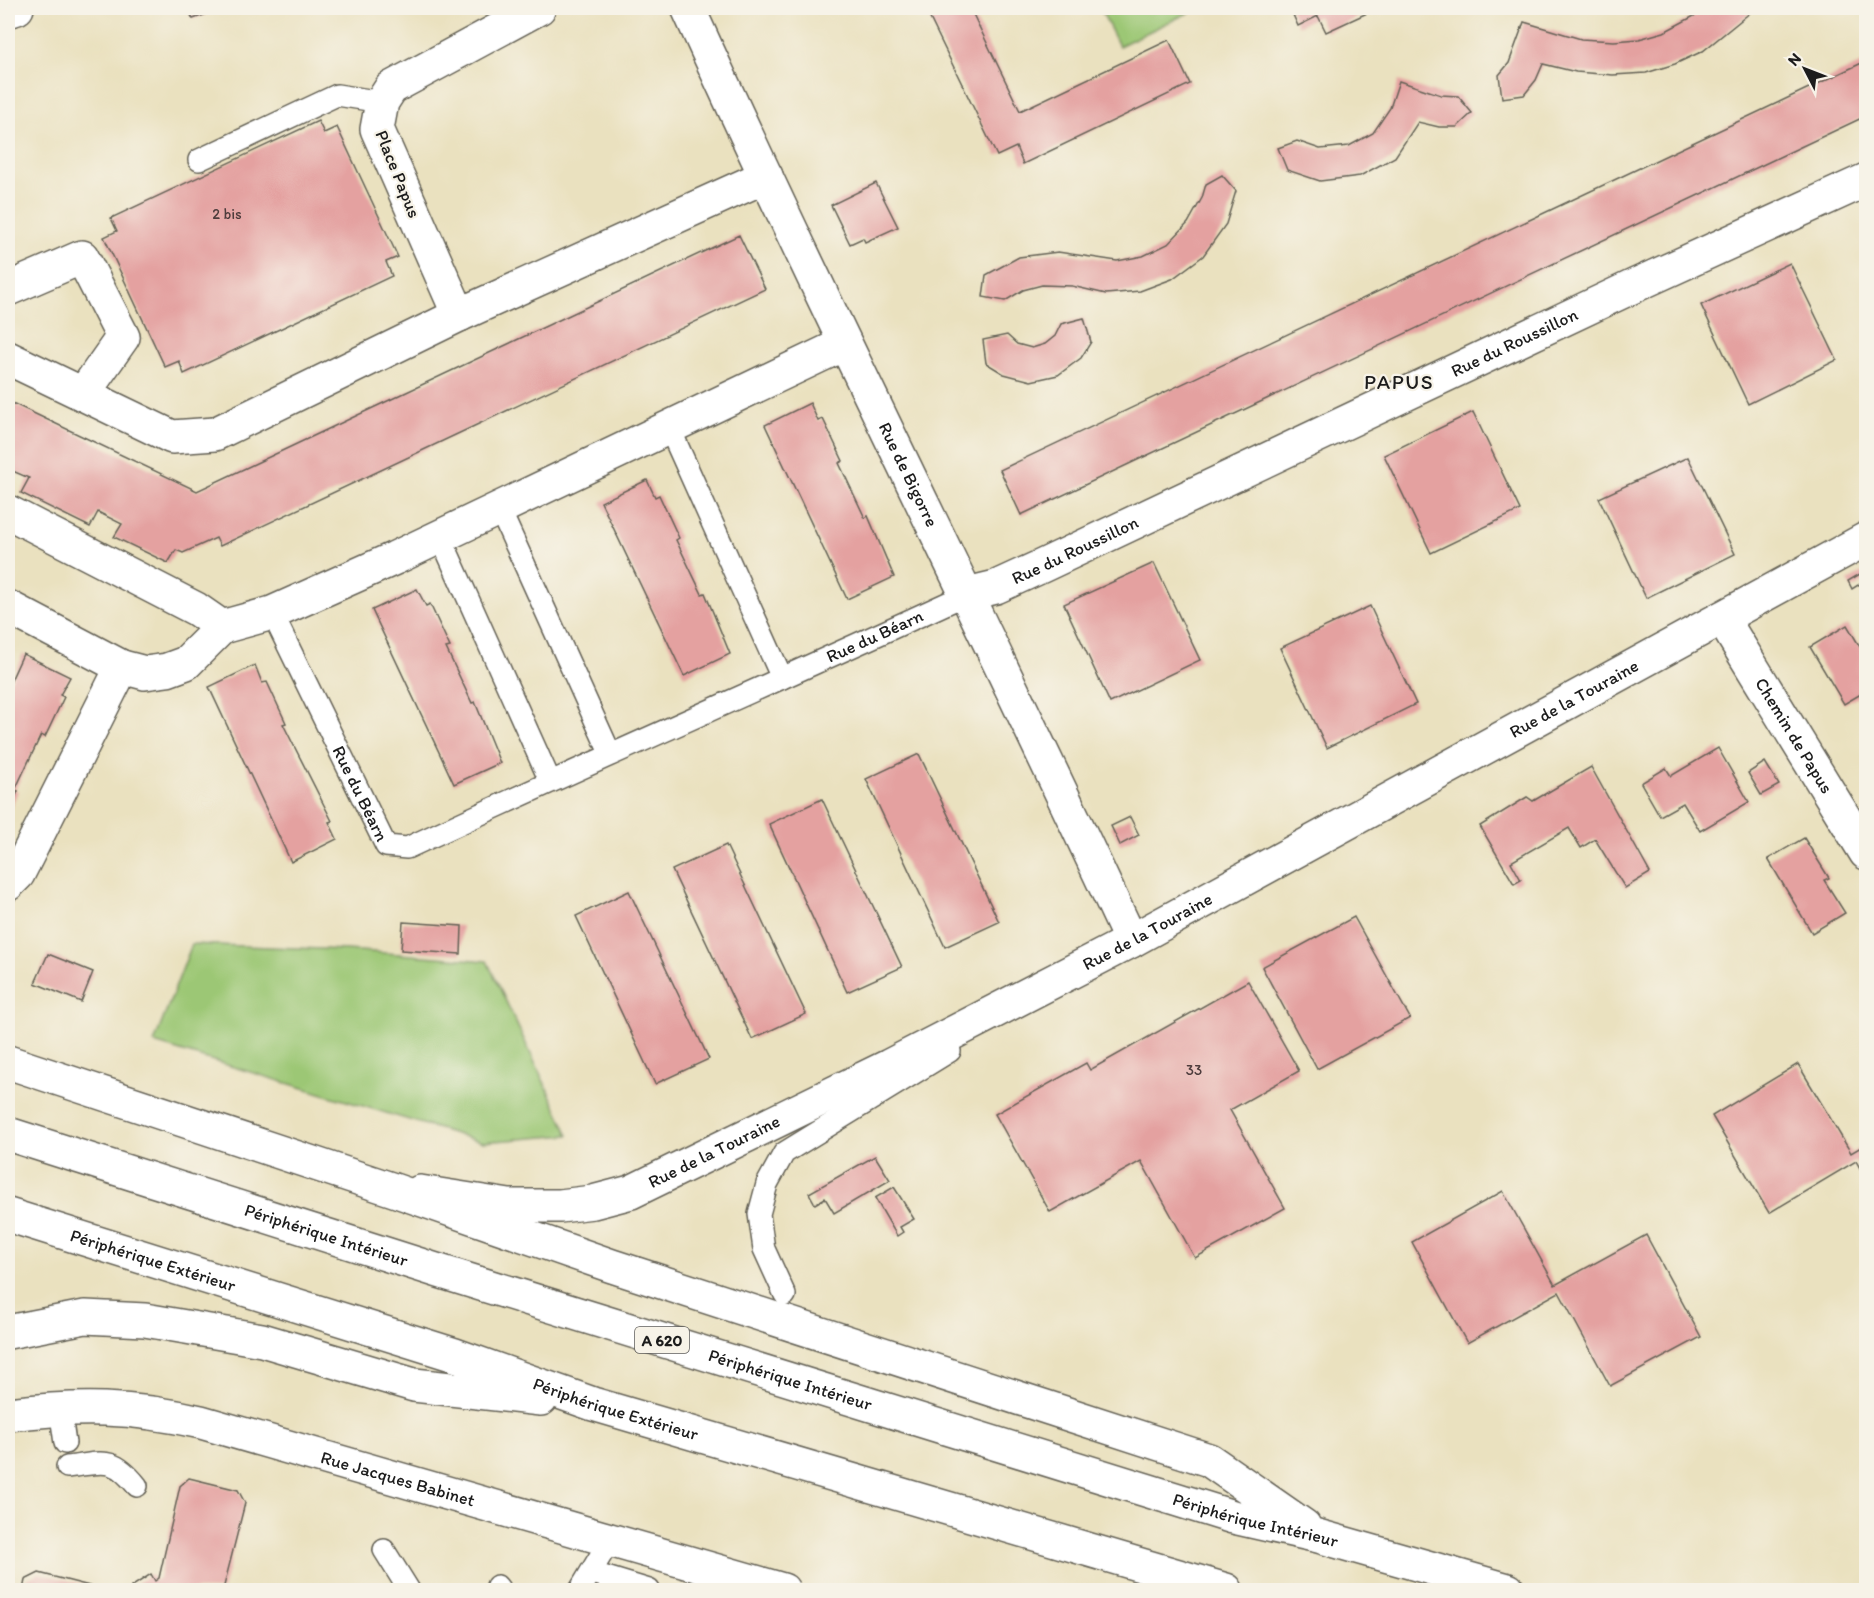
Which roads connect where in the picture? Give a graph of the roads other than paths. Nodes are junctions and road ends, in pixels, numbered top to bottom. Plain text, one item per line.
1 (17, 8) edge
2 (539, 8) edge
3 (687, 8) edge
4 (8, 11) edge
5 (382, 102) junction
6 (199, 160) dead end
7 (766, 176) junction
8 (1866, 180) edge
9 (8, 289) edge
10 (459, 315) junction
11 (844, 344) junction
12 (8, 358) edge
13 (83, 394) junction
14 (669, 427) junction
15 (500, 508) junction
16 (8, 512) edge
17 (440, 536) junction
18 (1866, 539) edge
19 (967, 594) junction
20 (8, 607) edge
21 (272, 613) junction
22 (1722, 618) junction
23 (222, 627) junction
24 (122, 667) junction
25 (782, 678) junction
26 (610, 753) junction
27 (550, 781) junction
28 (1866, 853) edge
29 (8, 884) edge
30 (1131, 941) junction
31 (8, 1062) edge
32 (8, 1134) edge
33 (394, 1190) junction
34 (8, 1215) edge
35 (785, 1295) dead end
36 (8, 1332) edge
37 (593, 1404) junction
38 (60, 1408) junction
39 (8, 1414) edge
40 (65, 1443) dead end
41 (67, 1467) dead end
42 (137, 1486) dead end
43 (1318, 1536) junction
44 (610, 1540) junction
45 (384, 1550) dead end
46 (593, 1573) junction
47 (409, 1590) edge
48 (580, 1590) edge
49 (649, 1590) edge
50 (783, 1590) edge
51 (1226, 1590) edge
52 (1508, 1590) edge

1 - 4 main road
2 - 5 main road, Place Papus
3 - 7 main road, Rue de Bigorre
5 - 6 lane
5 - 10 main road, Place Papus
7 - 10 main road
7 - 11 main road, Rue de Bigorre
8 - 19 main road, Rue du Roussillon
9 - 13 main road
10 - 13 main road
11 - 14 main road
11 - 19 main road, Rue de Bigorre
12 - 13 main road
14 - 15 main road
14 - 25 lane
15 - 17 main road
15 - 26 lane
16 - 23 main road
17 - 21 main road
17 - 27 lane
18 - 22 main road, Rue de la Touraine
19 - 25 lane, Rue du Béarn
19 - 30 main road, Rue de Bigorre
20 - 24 main road
21 - 23 main road
21 - 27 lane, Rue du Béarn
22 - 28 main road, Chemin de Papus
22 - 30 main road, Rue de la Touraine
23 - 24 main road
24 - 29 main road
25 - 26 lane, Rue du Béarn
26 - 27 lane, Rue du Béarn
30 - 33 main road, Rue de la Touraine
30 - 35 lane
31 - 33 main road
32 - 43 main road, Périphérique Intérieur / A 620
33 - 43 main road
34 - 37 main road, Périphérique Extérieur
36 - 37 main road
37 - 51 main road, Périphérique Extérieur
38 - 39 main road, Rue Jacques Babinet
38 - 40 lane
38 - 44 main road, Rue Jacques Babinet
41 - 42 lane
43 - 52 main road, Périphérique Intérieur / A 620
44 - 46 lane
44 - 50 main road, Rue Jacques Babinet
45 - 47 lane
46 - 48 lane
46 - 49 lane

